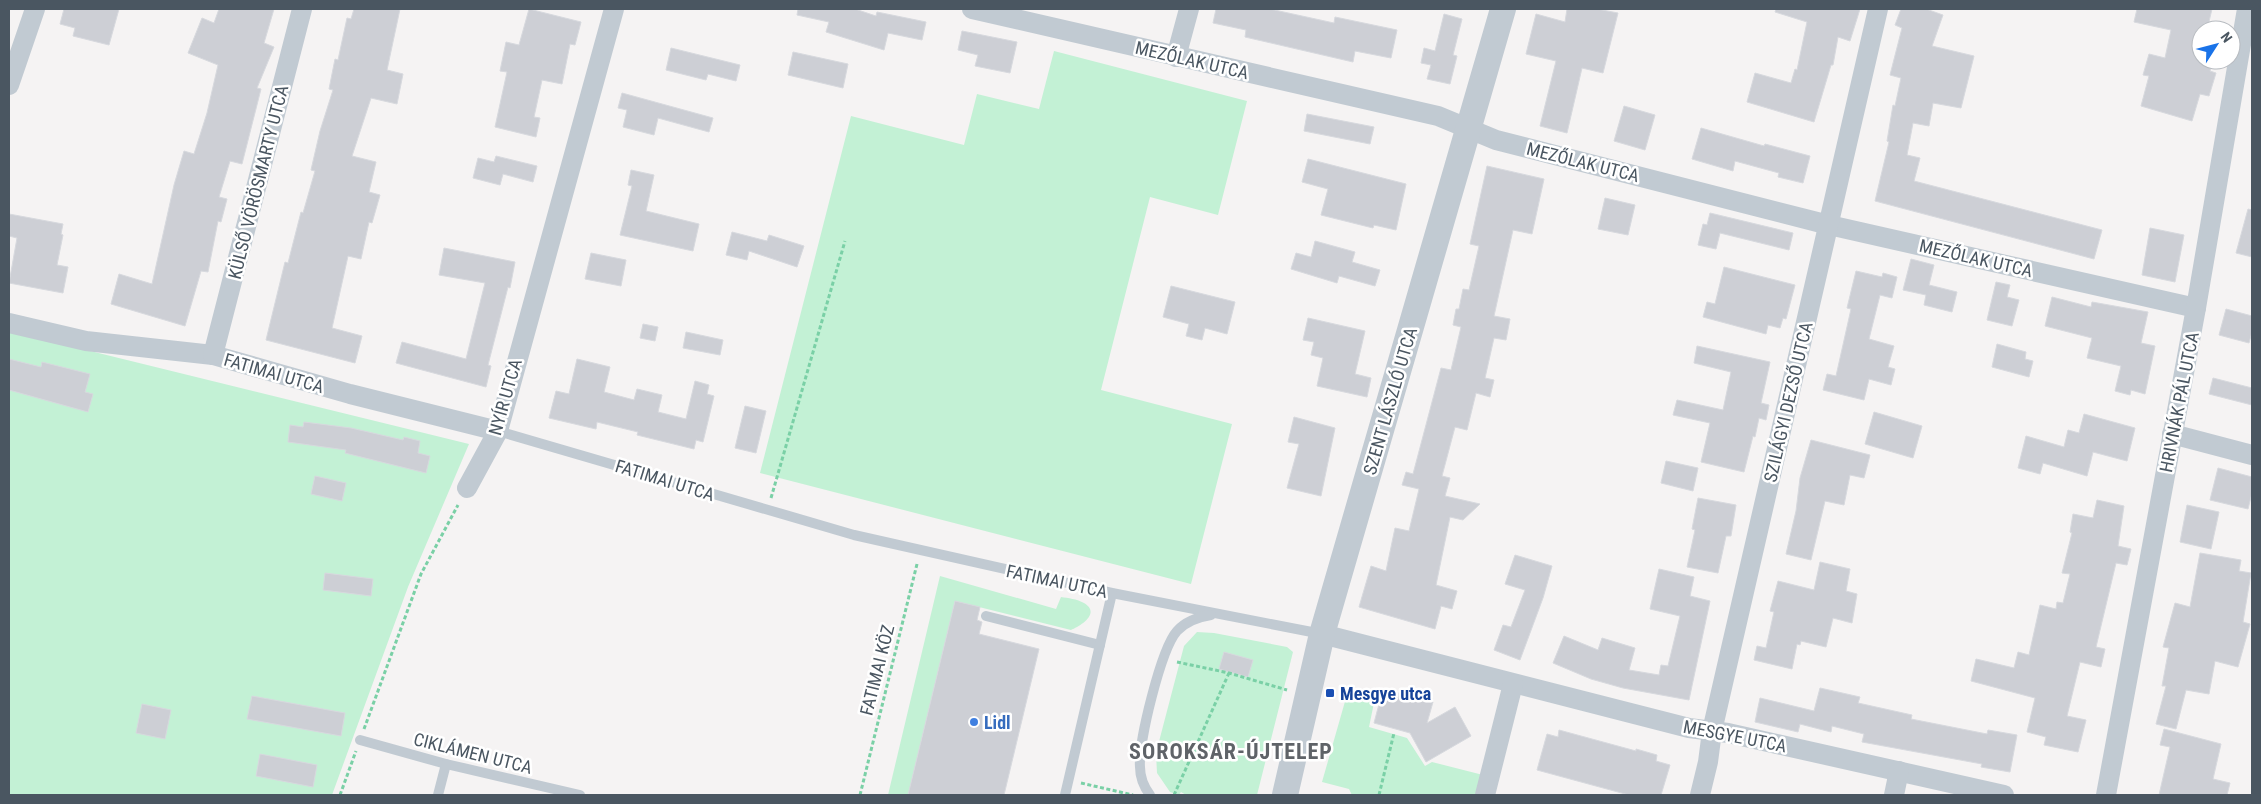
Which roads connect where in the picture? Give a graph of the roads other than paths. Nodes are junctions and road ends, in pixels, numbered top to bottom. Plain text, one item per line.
1 (35, 9) edge
2 (302, 9) edge
3 (614, 9) edge
4 (972, 9) edge
5 (1189, 9) edge
6 (1503, 9) edge
7 (1878, 9) edge
8 (2248, 9) edge
9 (1176, 57) junction
10 (9, 84) edge
11 (1469, 129) junction
12 (1829, 225) junction
13 (2196, 308) junction
14 (9, 323) edge
15 (214, 355) junction
16 (498, 431) junction
17 (2172, 434) junction
18 (2252, 455) edge
19 (467, 488) road end
20 (1112, 593) junction
21 (1217, 614) junction
22 (986, 616) dead end
23 (1322, 634) junction
24 (1100, 645) junction
25 (1513, 684) junction
26 (1712, 731) junction
27 (360, 740) road end
28 (446, 764) junction
29 (1899, 771) junction
30 (438, 795) edge
31 (580, 795) edge
32 (1065, 795) edge
33 (1150, 795) edge
34 (1285, 795) edge
35 (1485, 795) edge
36 (1700, 795) edge
37 (1894, 795) edge
38 (2004, 795) edge
39 (2106, 795) edge

1 - 10 street
2 - 15 street, KÜLSŐ VÖRÖSMARTY UTCA
3 - 16 street, NYÍR UTCA
4 - 9 street, MEZŐLAK UTCA
5 - 9 street
6 - 11 street, SZENT LÁSZLÓ UTCA
7 - 12 street, SZILÁGYI DEZSŐ UTCA
8 - 13 street, HRIVNÁK PÁL UTCA
9 - 11 street, MEZŐLAK UTCA
11 - 12 street, MEZŐLAK UTCA
11 - 23 street, SZENT LÁSZLÓ UTCA
12 - 13 street, MEZŐLAK UTCA
12 - 26 street, SZILÁGYI DEZSŐ UTCA
13 - 17 street, HRIVNÁK PÁL UTCA
14 - 15 street, FATIMAI UTCA
15 - 16 street, FATIMAI UTCA
16 - 19 street, NYÍR UTCA
16 - 20 lane, FATIMAI UTCA
17 - 18 street
17 - 39 street, HRIVNÁK PÁL UTCA
20 - 21 lane, FATIMAI UTCA
20 - 24 lane
21 - 23 lane, FATIMAI UTCA
21 - 33 lane
22 - 24 lane
23 - 25 street, MESGYE UTCA
23 - 34 street, SZENT LÁSZLÓ UTCA
24 - 32 lane
25 - 26 street, MESGYE UTCA
25 - 35 street
26 - 29 street, MESGYE UTCA
26 - 36 street, SZILÁGYI DEZSŐ UTCA
27 - 28 lane, CIKLÁMEN UTCA
28 - 30 lane
28 - 31 lane, CIKLÁMEN UTCA
29 - 37 street
29 - 38 street, MESGYE UTCA

